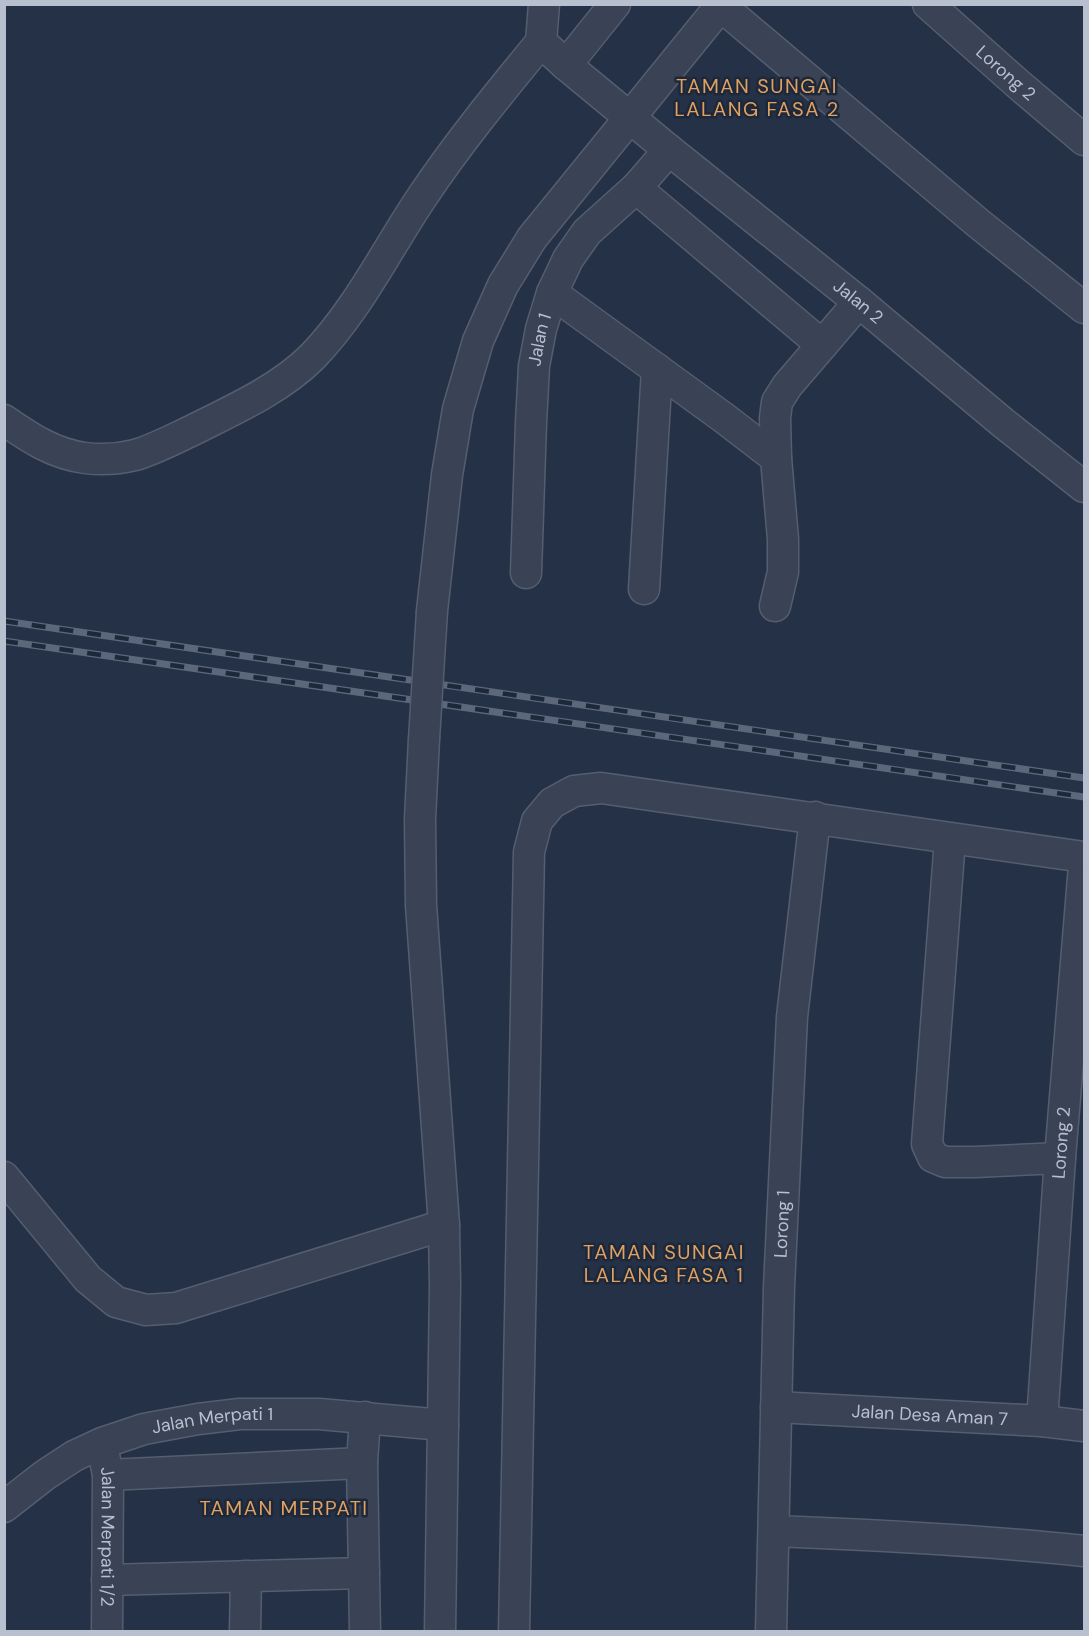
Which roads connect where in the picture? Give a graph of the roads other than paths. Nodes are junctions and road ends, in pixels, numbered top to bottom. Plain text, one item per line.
1 (544, 4) edge
2 (615, 4) edge
3 (928, 4) edge
4 (722, 5) edge
5 (541, 42) junction
6 (566, 65) junction
7 (630, 117) junction
8 (1084, 140) edge
9 (669, 150) junction
10 (636, 188) junction
11 (552, 293) junction
12 (859, 302) junction
13 (1084, 309) edge
14 (822, 345) junction
15 (657, 369) junction
16 (4, 420) edge
17 (776, 458) junction
18 (1084, 487) edge
19 (526, 573) dead end
20 (644, 589) dead end
21 (775, 606) dead end
22 (815, 817) junction
23 (950, 839) junction
24 (1084, 857) edge
25 (1084, 865) edge
26 (1060, 1158) junction
27 (4, 1177) edge
28 (444, 1226) junction
29 (776, 1407) junction
30 (365, 1417) junction
31 (1042, 1421) junction
32 (443, 1425) junction
33 (1084, 1426) edge
34 (102, 1443) junction
35 (362, 1463) junction
36 (108, 1475) junction
37 (4, 1507) edge
38 (774, 1531) junction
39 (1084, 1551) edge
40 (364, 1573) junction
41 (246, 1576) junction
42 (108, 1580) junction
43 (107, 1632) edge
44 (245, 1632) edge
45 (365, 1632) edge
46 (440, 1632) edge
47 (514, 1632) edge
48 (771, 1632) edge

1 - 5 street
2 - 6 street
3 - 8 street, Lorong 2
4 - 7 street
4 - 13 street
5 - 6 street, Jalan 2
5 - 16 street
6 - 7 street, Jalan 2
7 - 9 street, Jalan 2
7 - 28 street, bridge
9 - 10 street, Jalan 1
9 - 12 street, Jalan 2
10 - 11 street, Jalan 1
10 - 14 street
11 - 15 street
11 - 19 street, Jalan 1
12 - 14 street
12 - 18 street, Jalan 2
14 - 17 street
15 - 17 street
15 - 20 street
17 - 21 street
22 - 23 street
22 - 29 street, Lorong 1
22 - 47 street
23 - 24 street
23 - 26 street
25 - 26 street, Lorong 2
26 - 31 street, Lorong 2
27 - 28 street
28 - 32 street
29 - 31 street, Jalan Desa Aman 7
29 - 38 street, Lorong 1
30 - 32 street, Jalan Merpati 1
30 - 34 street, Jalan Merpati 1
30 - 35 street
31 - 33 street, Jalan Desa Aman 7
32 - 46 street
34 - 36 street, Jalan Merpati 1/2
34 - 37 street, Jalan Merpati 1
35 - 36 street
35 - 40 street
36 - 42 street, Jalan Merpati 1/2
38 - 39 street
38 - 48 street, Lorong 1
40 - 41 street
40 - 45 street
41 - 42 street
41 - 44 street
42 - 43 street, Jalan Merpati 1/2

